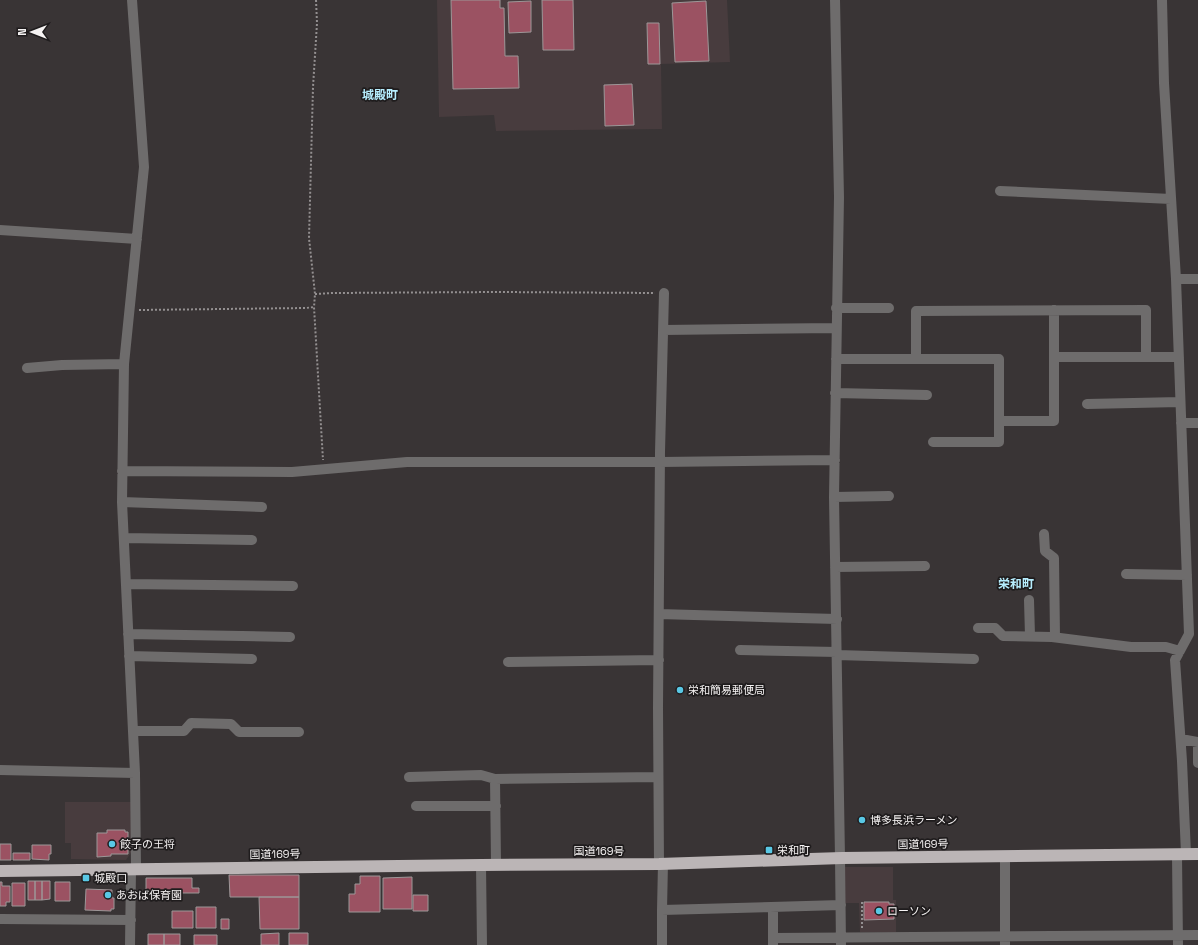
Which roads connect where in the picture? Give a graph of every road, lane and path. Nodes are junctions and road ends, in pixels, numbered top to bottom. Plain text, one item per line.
1 (132, 0) edge
2 (316, 0) edge
3 (835, 0) edge
4 (1162, 0) edge
5 (1000, 191) dead end
6 (1171, 200) junction
7 (0, 230) edge
8 (137, 239) junction
9 (1176, 279) junction
10 (1198, 279) edge
11 (664, 293) joint
12 (315, 294) junction
13 (314, 307) junction
14 (836, 308) junction
15 (888, 308) dead end
16 (130, 310) junction
17 (1054, 310) junction
18 (836, 328) junction
19 (663, 330) junction
20 (1054, 357) junction
21 (1146, 358) junction
22 (1179, 358) junction
23 (836, 359) junction
24 (916, 359) junction
25 (124, 364) junction
26 (27, 368) dead end
27 (835, 393) junction
28 (927, 394) dead end
29 (1180, 402) junction
30 (1087, 404) dead end
31 (1000, 421) junction
32 (1181, 423) junction
33 (1198, 423) edge
34 (933, 442) dead end
35 (835, 460) junction
36 (661, 462) junction
37 (324, 470) junction
38 (122, 471) junction
39 (889, 496) dead end
40 (834, 497) junction
41 (122, 502) junction
42 (262, 507) dead end
43 (1044, 534) dead end
44 (124, 538) junction
45 (252, 540) dead end
46 (925, 566) dead end
47 (835, 567) junction
48 (1126, 574) dead end
49 (1187, 575) junction
50 (126, 584) junction
51 (292, 586) dead end
52 (1029, 600) dead end
53 (659, 614) junction
54 (837, 619) junction
55 (978, 628) dead end
56 (128, 634) junction
57 (1030, 636) junction
58 (290, 637) dead end
59 (1055, 637) junction
60 (740, 650) dead end
61 (1180, 651) junction
62 (837, 654) junction
63 (129, 656) junction
64 (974, 658) dead end
65 (252, 659) dead end
66 (659, 660) junction
67 (508, 662) dead end
68 (133, 731) junction
69 (299, 732) dead end
70 (1181, 739) junction
71 (1198, 763) edge
72 (0, 770) edge
73 (135, 773) junction
74 (409, 777) dead end
75 (658, 777) junction
76 (495, 779) junction
77 (416, 806) dead end
78 (496, 806) junction
79 (1187, 854) edge
80 (1005, 857) junction
81 (840, 858) junction
82 (496, 864) junction
83 (661, 864) junction
84 (481, 865) junction
85 (134, 869) junction
86 (0, 871) edge
87 (862, 901) dead end
88 (841, 905) junction
89 (773, 907) junction
90 (662, 910) junction
91 (0, 919) edge
92 (131, 920) junction
93 (862, 921) dead end
94 (1198, 934) edge
95 (1005, 940) edge
96 (1178, 940) edge
97 (841, 941) edge
98 (773, 942) edge
99 (130, 945) edge
100 (482, 945) edge
101 (662, 945) edge

1 - 8 street
2 - 12 path
3 - 14 street
4 - 6 street
5 - 6 street
6 - 9 street
7 - 8 street
8 - 16 street
9 - 10 street
9 - 22 street
11 - 12 path
11 - 19 street
12 - 13 path
13 - 16 path
13 - 37 path
14 - 15 street
14 - 18 street
16 - 25 street
17 - 20 street
17 - 21 street
17 - 24 street
18 - 19 street
18 - 23 street
19 - 36 street
20 - 21 street
20 - 31 street
21 - 22 street
22 - 29 street
23 - 24 street
23 - 27 street
24 - 31 street
25 - 26 street
25 - 38 street
27 - 28 street
27 - 35 street
29 - 30 street
29 - 32 street
31 - 34 street
32 - 33 street
32 - 49 street
35 - 36 street
35 - 40 street
36 - 37 street
36 - 53 street
37 - 38 street
38 - 41 street
39 - 40 street
40 - 47 street
41 - 42 street
41 - 44 street
43 - 59 street
44 - 45 street
44 - 50 street
46 - 47 street
47 - 54 street
48 - 49 street
49 - 61 street
50 - 51 street
50 - 56 street
52 - 57 street
53 - 54 street
53 - 66 street
54 - 62 street
55 - 57 street
56 - 58 street
56 - 63 street
57 - 59 street
59 - 61 street
60 - 62 street
61 - 70 street
62 - 64 street
62 - 81 street
63 - 65 street
63 - 68 street
66 - 67 street
66 - 75 street
68 - 69 street
68 - 73 street
70 - 71 street
70 - 79 street
72 - 73 street
73 - 85 street
74 - 76 street
75 - 76 street
75 - 83 street
76 - 78 street
77 - 78 street
78 - 82 street
79 - 80 highway, 国道169号
79 - 96 street
80 - 81 highway, 国道169号
80 - 95 street
81 - 83 highway, 国道169号
81 - 88 street
82 - 83 highway, 国道169号
82 - 84 highway, 国道169号
83 - 90 street
84 - 85 highway, 国道169号
84 - 100 street
85 - 86 highway, 国道169号
85 - 92 street
87 - 93 path
88 - 89 street
88 - 97 street
89 - 90 street
89 - 98 street
90 - 101 street
91 - 92 street
92 - 99 street
94 - 96 street
95 - 96 street
95 - 97 street
97 - 98 street

